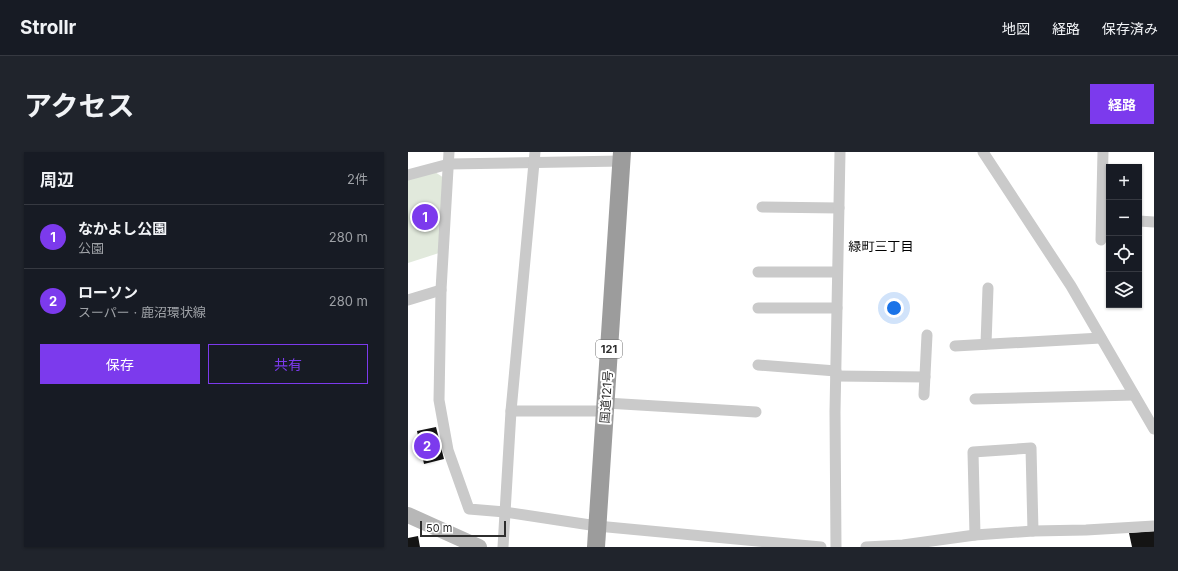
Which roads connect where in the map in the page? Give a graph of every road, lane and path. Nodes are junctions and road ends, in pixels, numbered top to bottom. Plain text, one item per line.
1 (449, 152) edge
2 (840, 152) edge
3 (983, 152) edge
4 (1103, 152) edge
5 (622, 157) edge
6 (535, 158) edge
7 (449, 164) junction
8 (408, 174) edge
9 (762, 207) dead end
10 (839, 208) junction
11 (1106, 219) edge
12 (1142, 221) edge
13 (1154, 222) edge
14 (1102, 240) dead end
15 (758, 272) dead end
16 (837, 272) junction
17 (988, 288) dead end
18 (441, 290) junction
19 (408, 300) edge
20 (758, 308) dead end
21 (837, 308) junction
22 (927, 335) dead end
23 (1101, 338) junction
24 (986, 344) junction
25 (955, 346) dead end
26 (758, 365) dead end
27 (836, 374) junction
28 (925, 377) junction
29 (924, 395) dead end
30 (1134, 395) junction
31 (975, 399) dead end
32 (606, 407) junction
33 (511, 411) junction
34 (756, 412) dead end
35 (1154, 429) edge
36 (505, 512) junction
37 (408, 515) edge
38 (597, 526) junction
39 (1154, 526) edge
40 (1033, 531) junction
41 (975, 535) junction
42 (479, 547) edge
43 (503, 547) edge
44 (596, 547) edge
45 (821, 547) edge
46 (836, 547) edge
47 (866, 547) edge

1 - 7 street
2 - 10 street
3 - 23 street
4 - 11 street
5 - 6 street
5 - 32 highway, 国道121号 / 121
6 - 7 street
6 - 33 street
7 - 8 street
7 - 18 street
9 - 10 street
10 - 16 street
11 - 14 street
12 - 13 street
15 - 16 street
16 - 21 street
17 - 24 street
18 - 19 street
18 - 36 street
20 - 21 street
21 - 27 street
22 - 28 street
23 - 24 street
23 - 30 street
24 - 25 street
26 - 27 street
27 - 28 street
27 - 46 street
28 - 29 street
30 - 31 street
30 - 35 street
32 - 33 street
32 - 34 street
32 - 38 highway, 国道121号 / 121
33 - 36 street
36 - 38 street
36 - 43 street
37 - 42 main road
38 - 44 highway, 国道121号 / 121
38 - 45 street
39 - 40 street
40 - 41 street
40 - 41 street
41 - 47 street

